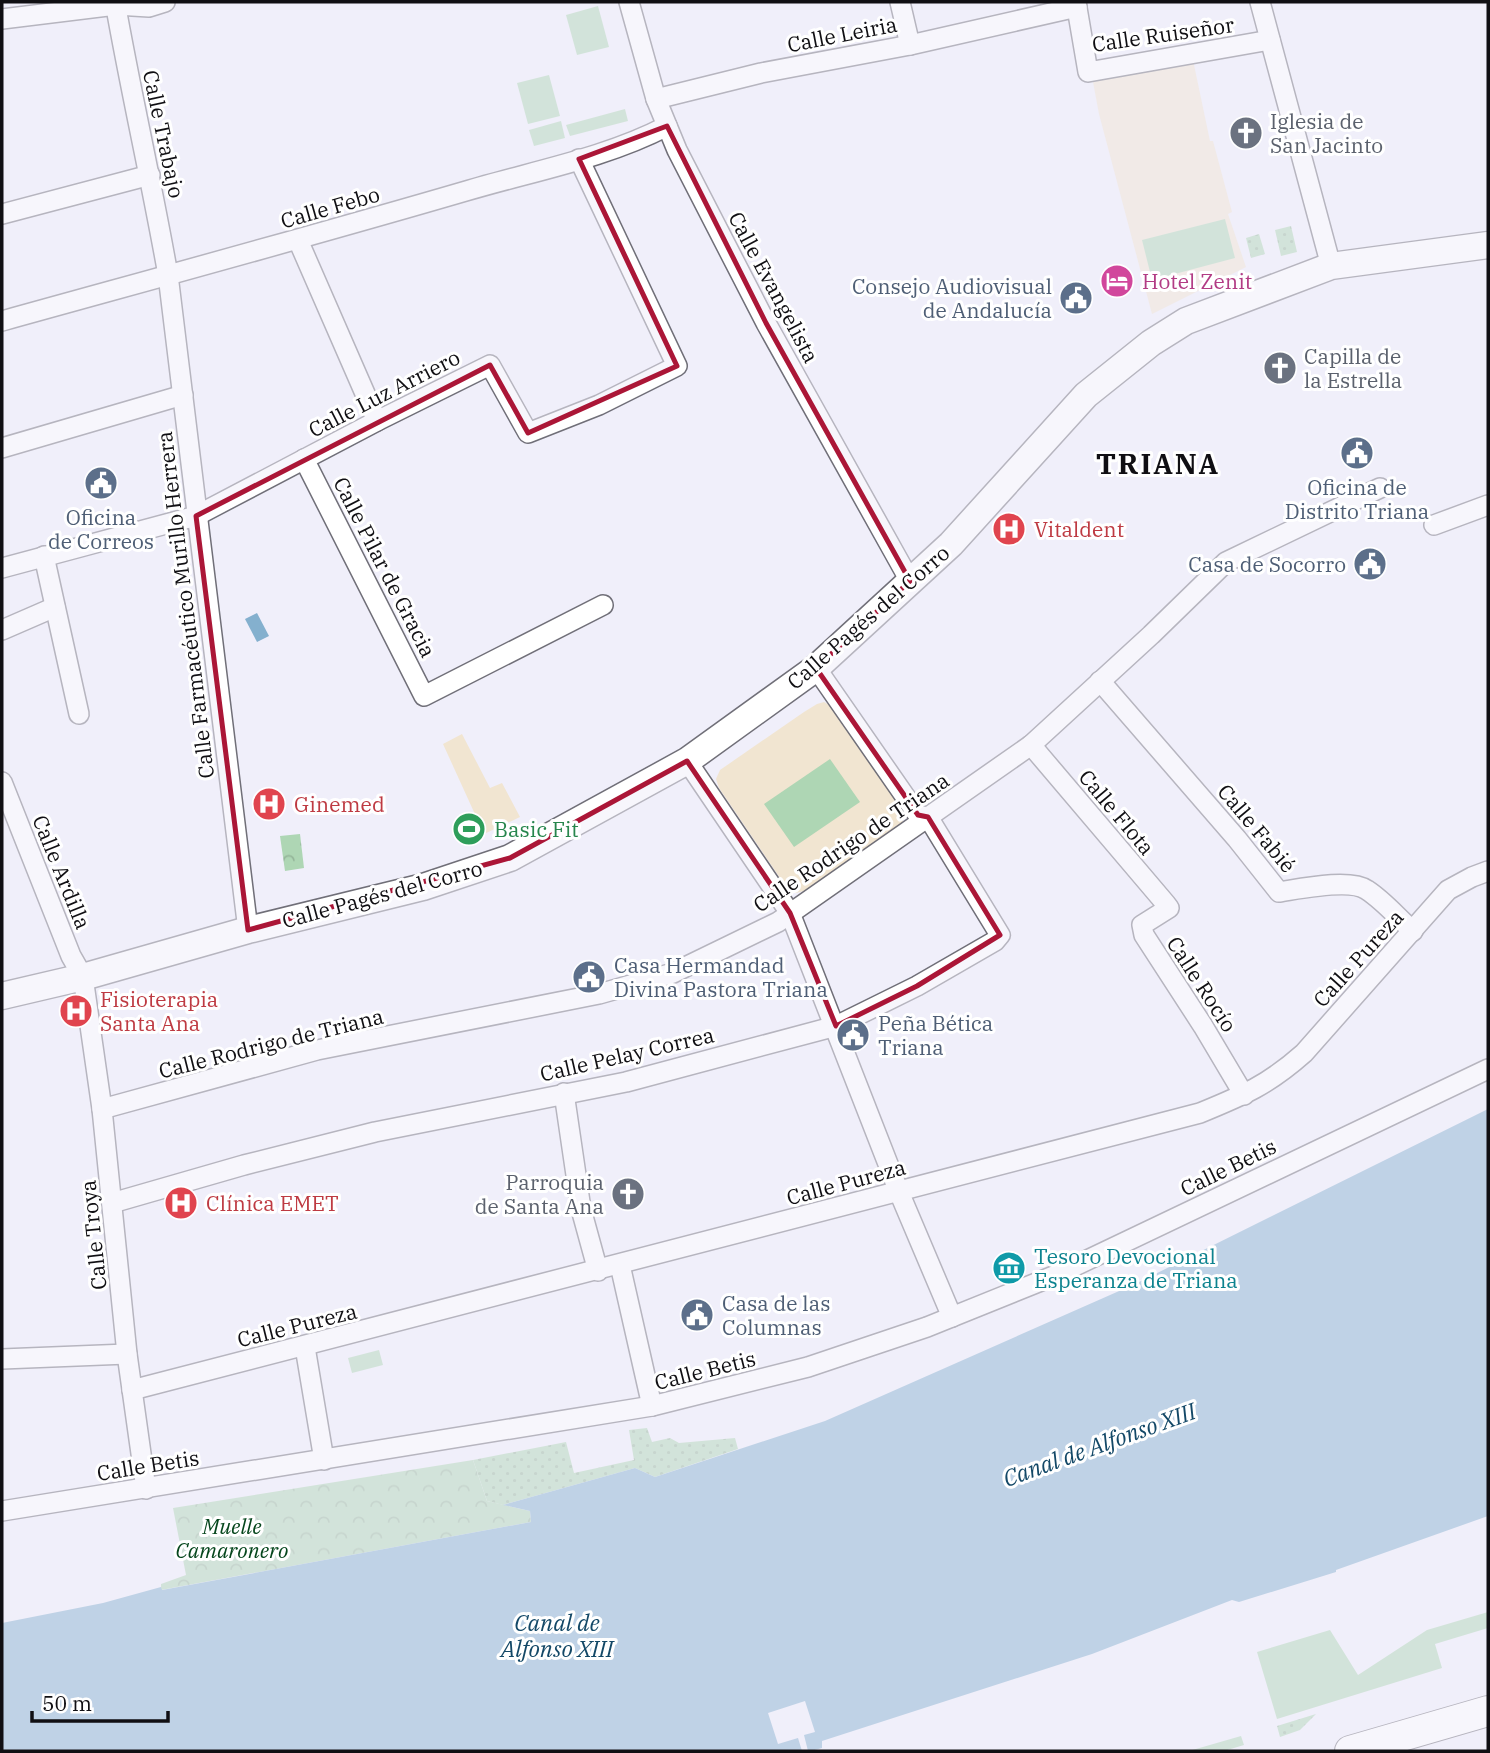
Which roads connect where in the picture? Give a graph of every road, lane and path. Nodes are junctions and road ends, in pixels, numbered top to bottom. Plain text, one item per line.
1 (166, 2) edge
2 (629, 2) edge
3 (900, 2) edge
4 (1260, 2) edge
5 (116, 3) edge
6 (1077, 5) edge
7 (2, 19) edge
8 (1270, 40) junction
9 (910, 45) junction
10 (656, 99) junction
11 (667, 126) junction
12 (579, 159) junction
13 (150, 175) junction
14 (2, 214) edge
15 (299, 240) junction
16 (1488, 245) edge
17 (1331, 266) junction
18 (168, 275) junction
19 (2, 321) edge
20 (183, 395) junction
21 (377, 421) junction
22 (2, 448) edge
23 (304, 459) junction
24 (1380, 488) dead end
25 (1488, 505) edge
26 (196, 516) junction
27 (1434, 525) dead end
28 (44, 556) junction
29 (2, 568) edge
30 (910, 581) junction
31 (604, 606) dead end
32 (55, 607) junction
33 (2, 630) edge
34 (816, 668) junction
35 (1100, 681) junction
36 (79, 713) dead end
37 (1031, 744) junction
38 (687, 761) junction
39 (2, 782) edge
40 (928, 817) junction
41 (1488, 871) edge
42 (1168, 908) joint
43 (790, 913) junction
44 (248, 930) junction
45 (1413, 931) junction
46 (83, 977) junction
47 (2, 996) edge
48 (836, 1026) junction
49 (1488, 1069) edge
50 (564, 1093) junction
51 (1244, 1095) junction
52 (102, 1110) junction
53 (899, 1192) junction
54 (113, 1203) junction
55 (620, 1265) junction
56 (598, 1270) junction
57 (952, 1317) junction
58 (305, 1346) junction
59 (127, 1354) junction
60 (2, 1359) edge
61 (132, 1390) junction
62 (652, 1406) junction
63 (324, 1460) junction
64 (146, 1489) junction
65 (2, 1511) edge
66 (1488, 1710) edge
67 (1350, 1751) edge

1 - 5 street
2 - 10 street, Calle Evangelista
3 - 9 street
4 - 8 street
5 - 7 street
5 - 13 street, Calle Trabajo
6 - 8 street, Calle Ruiseñor
6 - 9 street, Calle Leiria
8 - 17 street
9 - 10 street, Calle Leiria
10 - 11 street, Calle Evangelista
11 - 12 street, Calle Febo
11 - 30 street, Calle Evangelista
12 - 15 street, Calle Febo
12 - 21 street, Calle Luz Arriero
13 - 14 street
13 - 18 street, Calle Trabajo
15 - 18 street, Calle Febo
15 - 21 street
16 - 17 main road, Calle Pagés del Corro
17 - 30 main road, Calle Pagés del Corro
18 - 19 street, Calle Febo
18 - 20 street, Calle Farmacéutico Murillo Herrera
20 - 22 street
20 - 26 street, Calle Farmacéutico Murillo Herrera
21 - 23 street, Calle Luz Arriero
23 - 26 street, Calle Luz Arriero
23 - 31 street, Calle Pilar de Gracia
24 - 35 street, Calle Rodrigo de Triana
25 - 27 street
26 - 28 street, Calle Luz Arriero
26 - 44 street, Calle Farmacéutico Murillo Herrera
28 - 29 street, Calle Luz Arriero
28 - 32 street
30 - 34 main road, Calle Pagés del Corro
32 - 33 street
32 - 36 street
34 - 38 main road, Calle Pagés del Corro
34 - 40 street
35 - 37 street, Calle Rodrigo de Triana
35 - 45 street, Calle Fabié
37 - 40 street, Calle Rodrigo de Triana
37 - 42 street, Calle Flota
38 - 43 street
38 - 44 main road, Calle Pagés del Corro
39 - 46 street, Calle Ardilla
40 - 43 street, Calle Rodrigo de Triana
40 - 48 street, Calle Pelay Correa
41 - 45 street, Calle Pureza
42 - 51 street, Calle Rocío
43 - 48 street
43 - 52 street, Calle Rodrigo de Triana
44 - 46 main road, Calle Pagés del Corro
45 - 51 street, Calle Pureza
46 - 47 main road, Calle Pagés del Corro
46 - 52 street, Calle Troya
48 - 50 street, Calle Pelay Correa
48 - 53 street
49 - 57 street, Calle Betis
50 - 54 street, Calle Pelay Correa
50 - 56 street
51 - 53 street, Calle Pureza
52 - 54 street, Calle Troya
53 - 55 street, Calle Pureza
53 - 57 street
54 - 59 street, Calle Troya
55 - 56 street, Calle Pureza
55 - 62 street
56 - 58 street, Calle Pureza
57 - 62 street, Calle Betis
58 - 61 street, Calle Pureza
58 - 63 street
59 - 60 street
59 - 61 street, Calle Troya
61 - 64 street, Calle Troya
62 - 63 street, Calle Betis
63 - 64 street, Calle Betis
64 - 65 street, Calle Betis
66 - 67 main road

